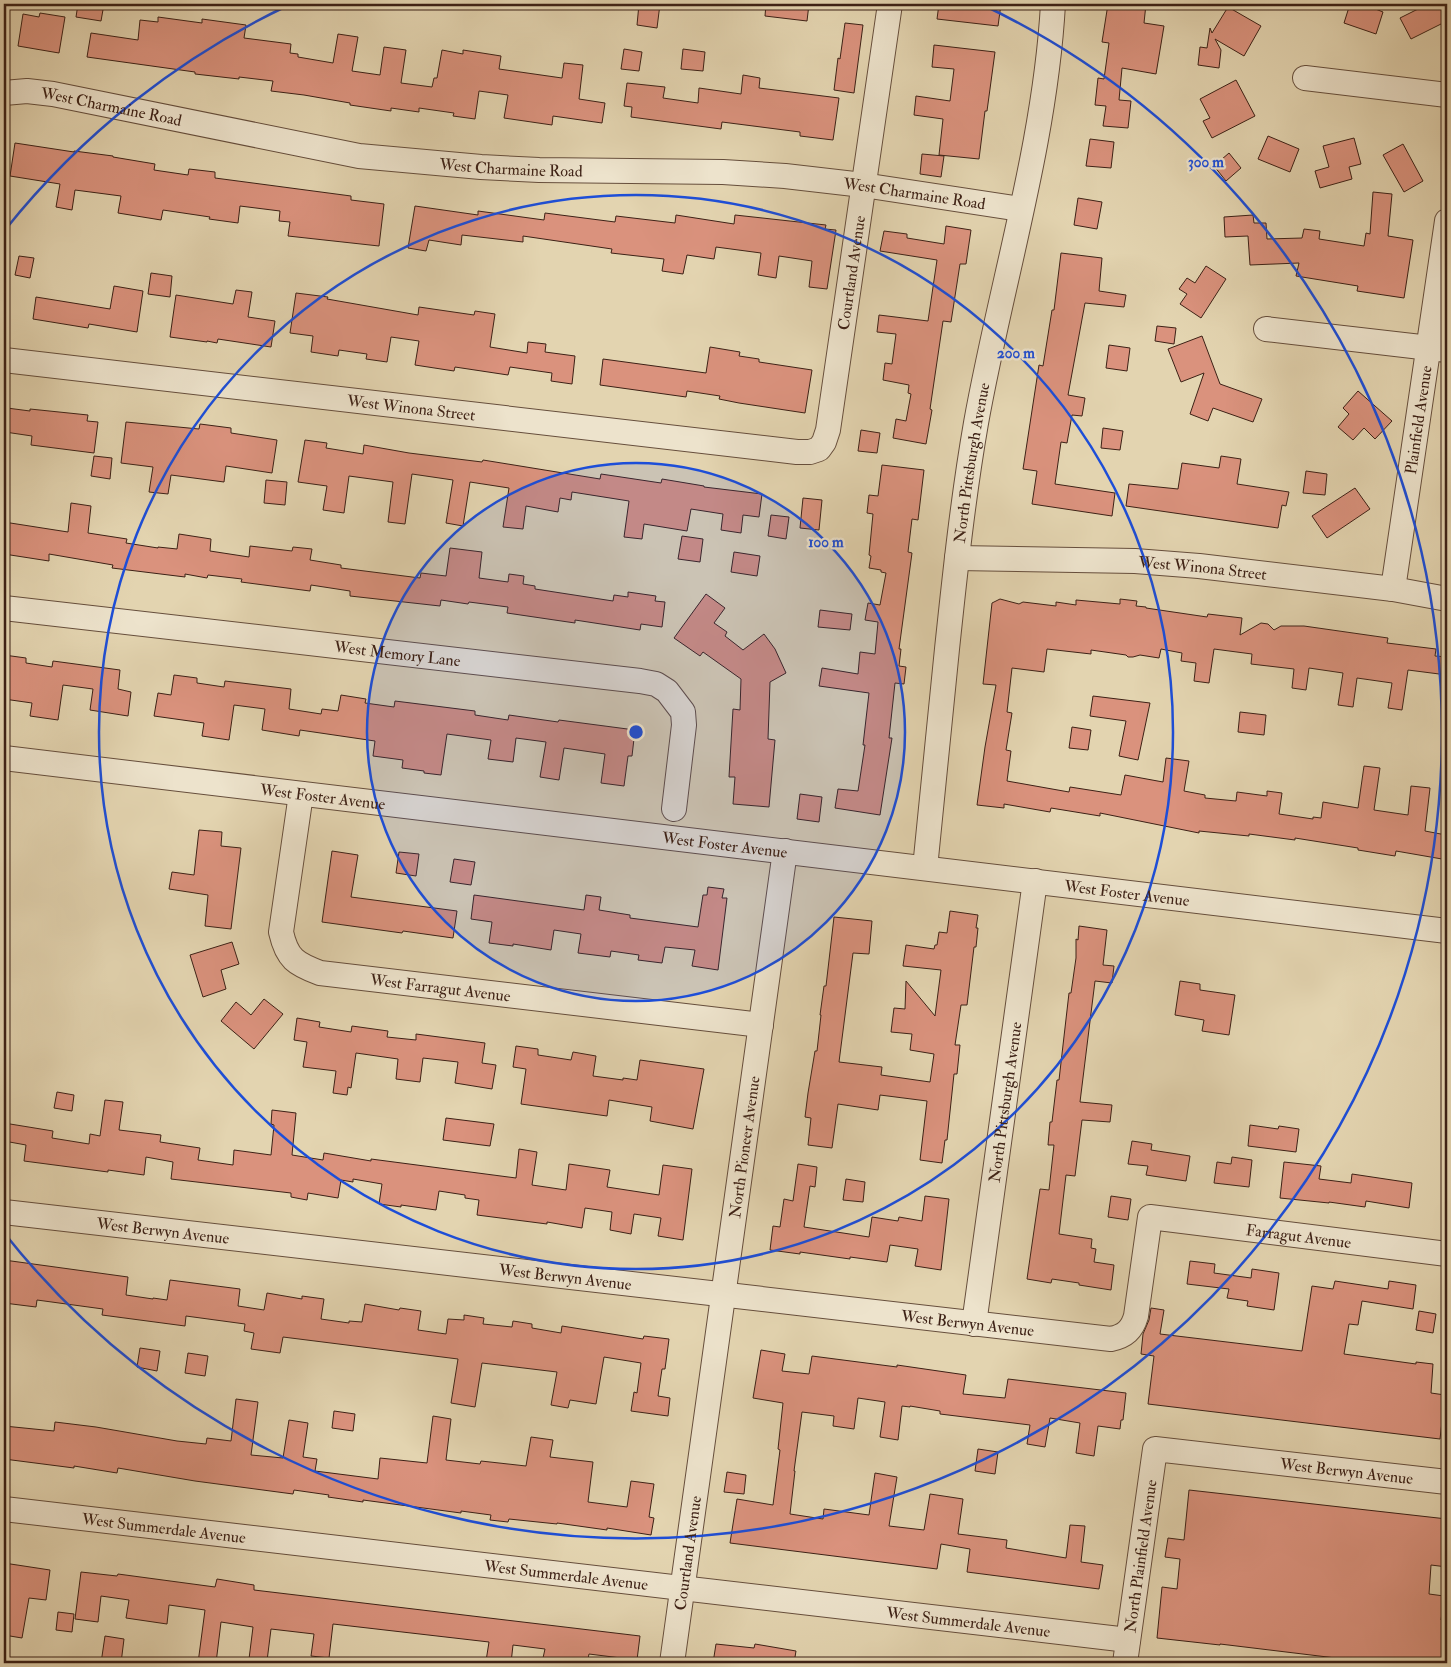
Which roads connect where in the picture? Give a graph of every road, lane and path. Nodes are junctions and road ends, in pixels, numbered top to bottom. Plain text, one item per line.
1 (890, 4) edge
2 (1053, 4) edge
3 (1305, 78) dead end
4 (4, 93) edge
5 (1447, 95) edge
6 (863, 185) junction
7 (1021, 209) junction
8 (1447, 221) edge
9 (1266, 329) dead end
10 (1438, 349) edge
11 (4, 360) edge
12 (819, 449) joint
13 (957, 558) junction
14 (1393, 589) junction
15 (1447, 600) edge
16 (4, 608) edge
17 (4, 758) edge
18 (301, 794) junction
19 (674, 809) dead end
20 (785, 851) junction
21 (925, 868) junction
22 (1035, 881) junction
23 (1447, 931) edge
24 (761, 1025) junction
25 (4, 1212) edge
26 (1447, 1254) edge
27 (723, 1295) junction
28 (974, 1324) junction
29 (1126, 1334) joint
30 (703, 1443) joint
31 (1155, 1449) joint
32 (1447, 1482) edge
33 (4, 1510) edge
34 (682, 1588) junction
35 (1126, 1652) edge
36 (672, 1663) edge

1 - 6 street, Courtland Avenue
2 - 7 street, North Pittsburgh Avenue
3 - 5 street
4 - 6 street, West Charmaine Road
6 - 7 street, West Charmaine Road
6 - 12 street, Courtland Avenue
7 - 13 street, North Pittsburgh Avenue
8 - 10 street, Plainfield Avenue
9 - 10 street
10 - 14 street, Plainfield Avenue
11 - 12 street, West Winona Street
13 - 14 street, West Winona Street
13 - 21 street, North Pittsburgh Avenue
14 - 15 street, West Winona Street
16 - 19 street, West Memory Lane
17 - 18 street, West Foster Avenue
18 - 20 street, West Foster Avenue
18 - 24 street, West Farragut Avenue
20 - 21 street, West Foster Avenue
20 - 24 street, North Pioneer Avenue
21 - 22 street, West Foster Avenue
22 - 23 street, West Foster Avenue
22 - 28 street, North Pittsburgh Avenue
24 - 27 street, North Pioneer Avenue
25 - 27 street, West Berwyn Avenue
26 - 29 street, Farragut Avenue
27 - 28 street, West Berwyn Avenue
27 - 30 street, North Pioneer Avenue
28 - 29 street, West Berwyn Avenue
30 - 34 street, Courtland Avenue
31 - 32 street, West Berwyn Avenue
31 - 35 street, North Plainfield Avenue
33 - 34 street, West Summerdale Avenue
34 - 35 street, West Summerdale Avenue
34 - 36 street, Courtland Avenue

